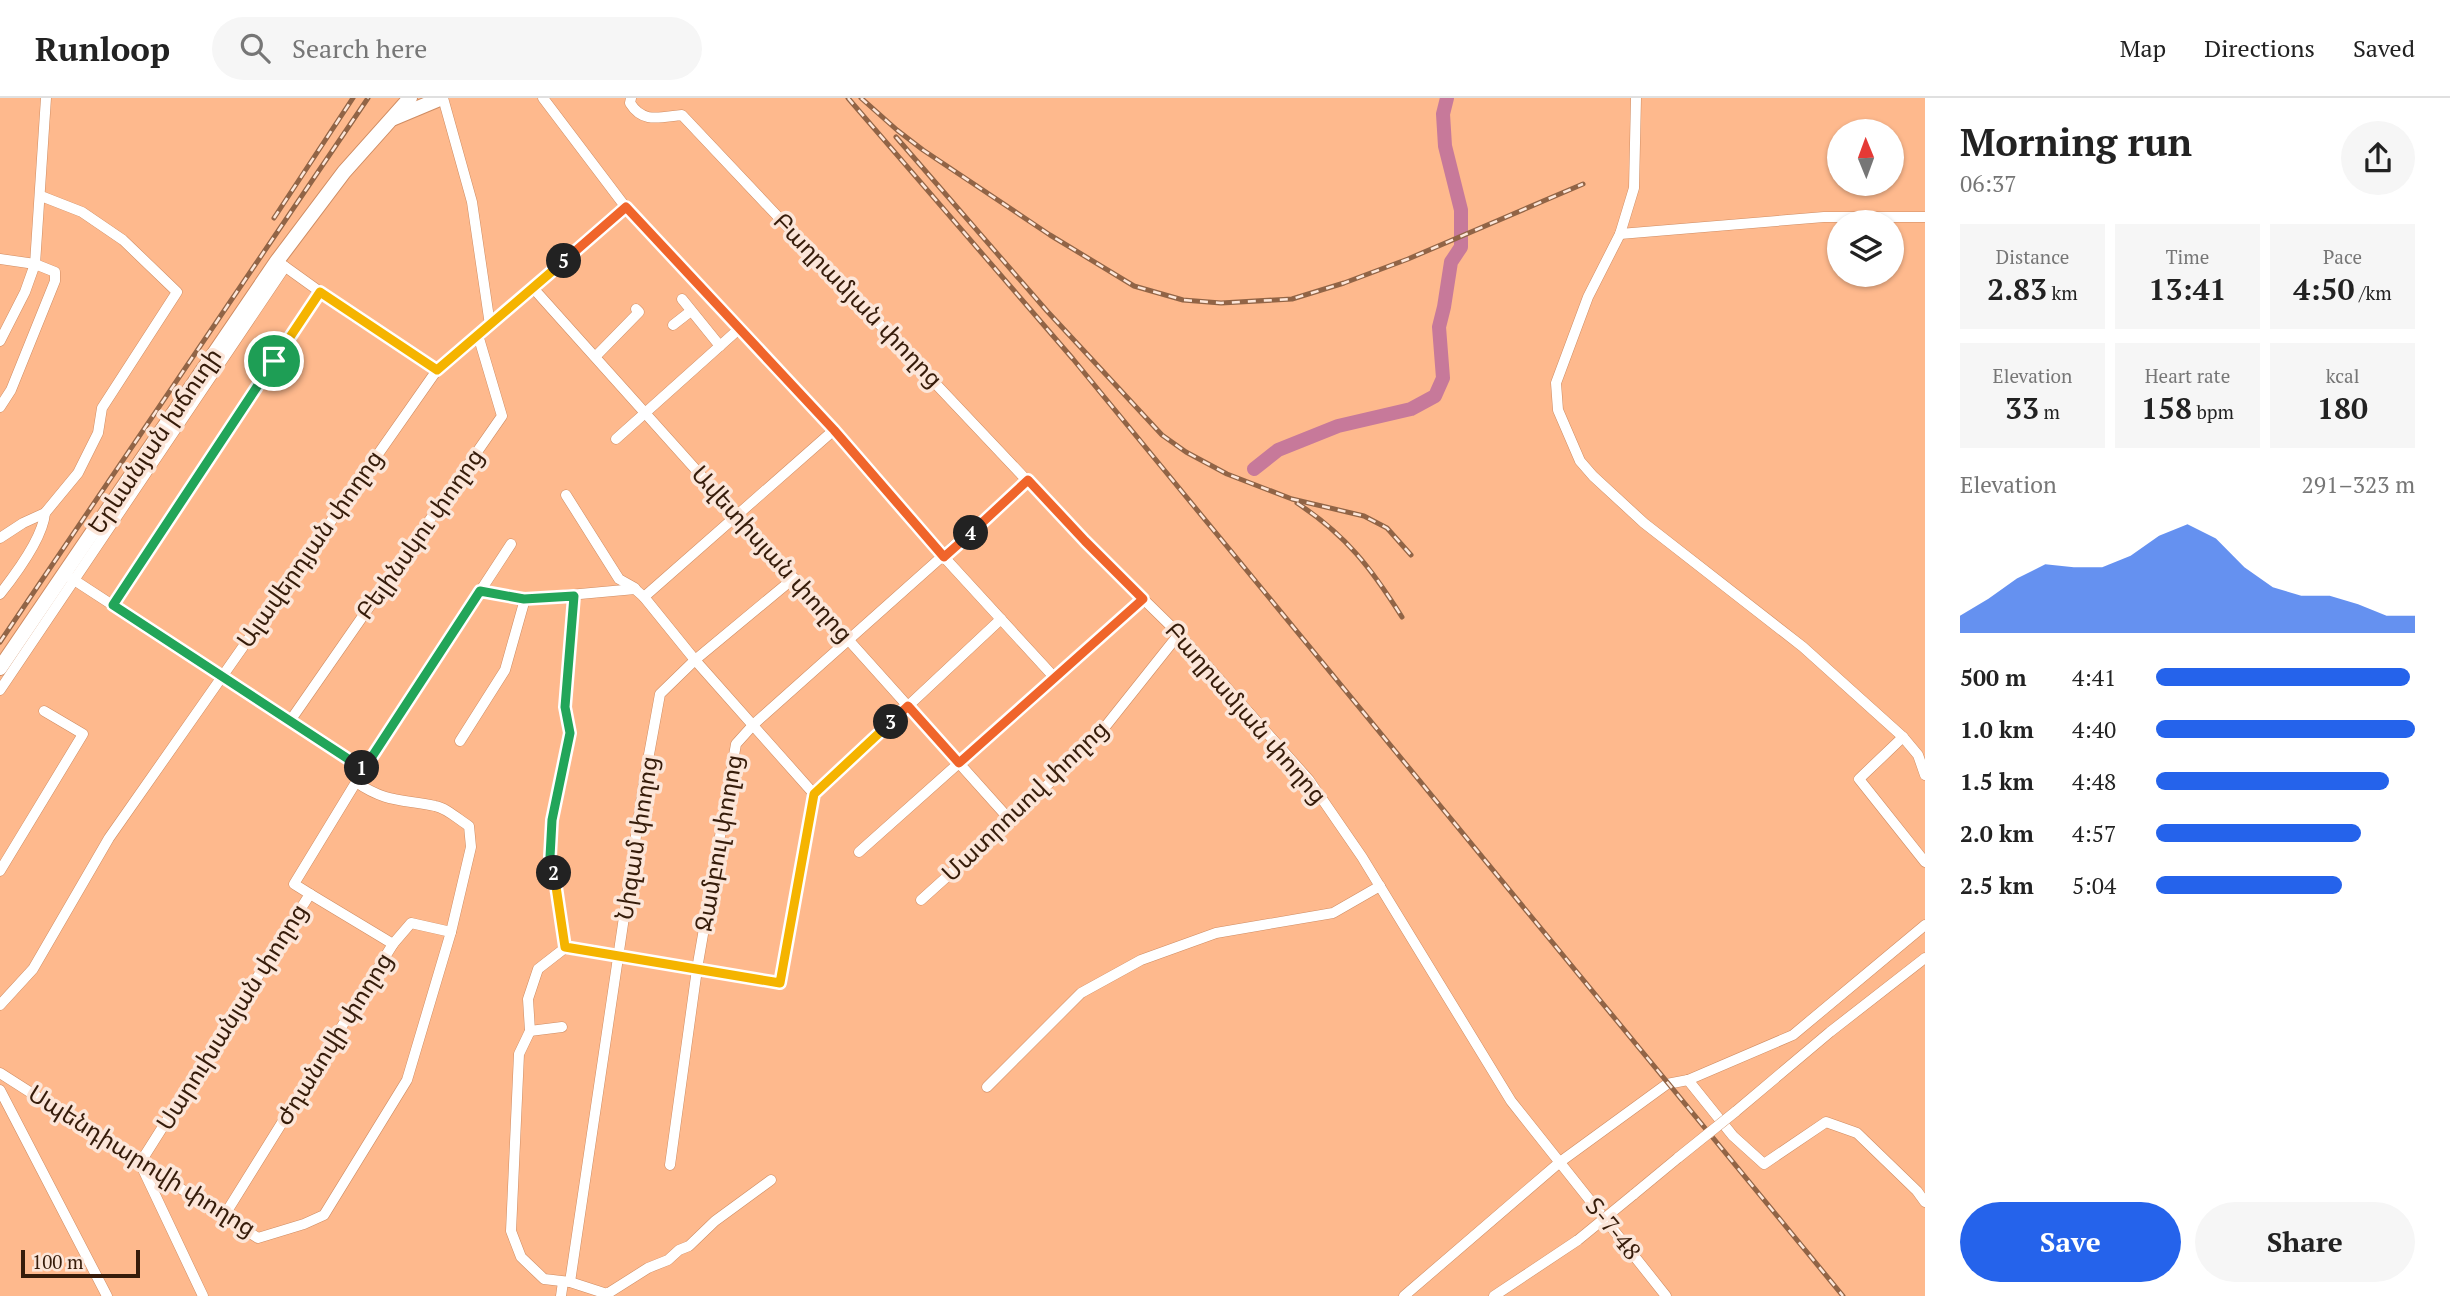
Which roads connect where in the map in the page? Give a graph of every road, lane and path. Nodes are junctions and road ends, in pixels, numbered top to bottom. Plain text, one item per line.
1 (46, 98) edge
2 (398, 98) edge
3 (410, 98) edge
4 (543, 98) edge
5 (631, 98) edge
6 (1636, 98) edge
7 (437, 99) edge
8 (393, 119) junction
9 (41, 196) junction
10 (626, 207) junction
11 (1925, 217) edge
12 (1620, 234) junction
13 (0, 259) edge
14 (35, 264) junction
15 (281, 264) junction
16 (533, 288) junction
17 (320, 292) junction
18 (682, 299) dead end
19 (636, 309) dead end
20 (691, 311) junction
21 (490, 325) junction
22 (673, 325) dead end
23 (740, 328) junction
24 (478, 335) junction
25 (0, 341) edge
26 (720, 346) junction
27 (596, 356) junction
28 (437, 370) junction
29 (0, 407) edge
30 (646, 413) junction
31 (834, 430) junction
32 (615, 439) dead end
33 (1028, 480) junction
34 (566, 495) dead end
35 (44, 513) junction
36 (737, 514) junction
37 (0, 538) edge
38 (511, 544) dead end
39 (944, 557) junction
40 (70, 577) junction
41 (794, 578) junction
42 (635, 589) junction
43 (480, 591) junction
44 (0, 594) edge
45 (574, 596) junction
46 (644, 597) junction
47 (524, 599) junction
48 (1143, 599) junction
49 (113, 605) junction
50 (1001, 619) junction
51 (1178, 634) junction
52 (848, 639) junction
53 (695, 660) junction
54 (0, 668) edge
55 (221, 676) junction
56 (1054, 677) junction
57 (0, 690) edge
58 (908, 706) junction
59 (44, 711) dead end
60 (290, 721) junction
61 (754, 724) junction
62 (1903, 737) junction
63 (460, 741) dead end
64 (959, 763) junction
65 (364, 769) junction
66 (1925, 775) edge
67 (356, 782) junction
68 (814, 794) junction
69 (1010, 820) junction
70 (859, 852) dead end
71 (1925, 862) edge
72 (0, 872) edge
73 (1380, 886) junction
74 (310, 894) junction
75 (921, 900) dead end
76 (1925, 925) edge
77 (451, 932) junction
78 (393, 944) junction
79 (565, 947) junction
80 (619, 956) junction
81 (1925, 958) edge
82 (698, 969) junction
83 (0, 1005) edge
84 (562, 1027) dead end
85 (530, 1031) junction
86 (0, 1073) edge
87 (1688, 1080) junction
88 (987, 1087) dead end
89 (0, 1090) edge
90 (1560, 1162) junction
91 (140, 1163) junction
92 (670, 1165) dead end
93 (771, 1180) dead end
94 (1925, 1202) edge
95 (224, 1216) junction
96 (566, 1282) junction
97 (107, 1296) edge
98 (203, 1296) edge
99 (561, 1296) edge
100 (1405, 1296) edge
101 (1494, 1296) edge
102 (1666, 1296) edge

1 - 9 street
2 - 8 highway
3 - 8 highway, Երևանյան խճուղի
4 - 10 street
5 - 33 street, Բաղրամյան փողոց
6 - 12 street
7 - 8 highway, Երևանյան խճուղի
7 - 21 street
8 - 15 highway, Երևանյան խճուղի
9 - 14 street
9 - 35 street
10 - 16 street, Ալավերդյան փողոց
10 - 23 street
11 - 12 street
12 - 62 street
13 - 14 street
14 - 25 street
14 - 29 street
15 - 17 street
15 - 40 highway, Երևանյան խճուղի
16 - 21 street, Ալավերդյան փողոց
16 - 27 street, Ավետիսյան փողոց
17 - 28 street
17 - 49 street
18 - 20 street
19 - 27 street
20 - 22 street
20 - 26 street
21 - 24 street, Ալավերդյան փողոց
23 - 26 street
23 - 31 street
24 - 28 street, Ալավերդյան փողոց
24 - 60 street, Բելինսկու փողոց
26 - 30 street
27 - 30 street, Ավետիսյան փողոց
28 - 55 street, Ալավերդյան փողոց
30 - 32 street
30 - 36 street, Ավետիսյան փողոց
31 - 36 street
31 - 39 street
33 - 39 street, Ջամբուլ փողոց
33 - 48 street, Բաղրամյան փողոց
34 - 42 street
35 - 37 street
35 - 44 street
36 - 41 street, Ավետիսյան փողոց
36 - 46 street
38 - 43 street, Սարուխանյան փողոց
39 - 50 street
39 - 52 street, Ջամբուլ փողոց
40 - 49 street
40 - 54 highway, Երևանյան խճուղի
40 - 57 street
41 - 52 street, Ավետիսյան փողոց
41 - 53 street, Նիզամ փողոց
42 - 45 street
42 - 46 street
43 - 47 street
43 - 65 street, Սարուխանյան փողոց
45 - 47 street
45 - 79 street
46 - 53 street
47 - 63 street
48 - 51 street, Բաղրամյան փողոց
48 - 56 street
49 - 55 street
50 - 56 street
50 - 58 street
51 - 69 street, Մատրոսով փողոց
51 - 73 street, Բաղրամյան փողոց
52 - 58 street, Ավետիսյան փողոց
52 - 61 street, Ջամբուլ փողոց
53 - 61 street
53 - 80 street, Նիզամ փողոց
55 - 60 street
55 - 83 street, Ալավերդյան փողոց
56 - 64 street
58 - 64 street, Ավետիսյան փողոց
58 - 68 street
59 - 72 street
60 - 65 street
61 - 68 street
61 - 82 street, Ջամբուլ փողոց
62 - 66 street
62 - 71 street
64 - 69 street, Ավետիսյան փողոց
64 - 70 street
65 - 67 street, Սարուխանյան փողոց
67 - 74 street, Սարուխանյան փողոց
67 - 77 street, Սպենդիարովի փողոց
68 - 82 street
69 - 75 street, Մատրոսով փողոց
73 - 88 street
73 - 90 street, Բաղրամյան փողոց
74 - 78 street, Ժդանովի փողոց
74 - 91 street, Սարուխանյան փողոց
76 - 87 street
77 - 78 street
77 - 95 street, Սպենդիարովի փողոց
78 - 95 street, Ժդանովի փողոց
79 - 80 street
79 - 85 street
80 - 82 street
80 - 96 street, Նիզամ փողոց
81 - 101 street, bridge
82 - 92 street, Ջամբուլ փողոց
84 - 85 street
85 - 96 street
86 - 91 street, Սպենդիարովի փողոց
87 - 90 street
87 - 94 street
89 - 97 street
90 - 100 street
90 - 102 street, Տ-7-48 / Տ-7-48
91 - 95 street, Սպենդիարովի փողոց
91 - 98 street
93 - 96 street
96 - 99 street, Նիզամ փողոց

